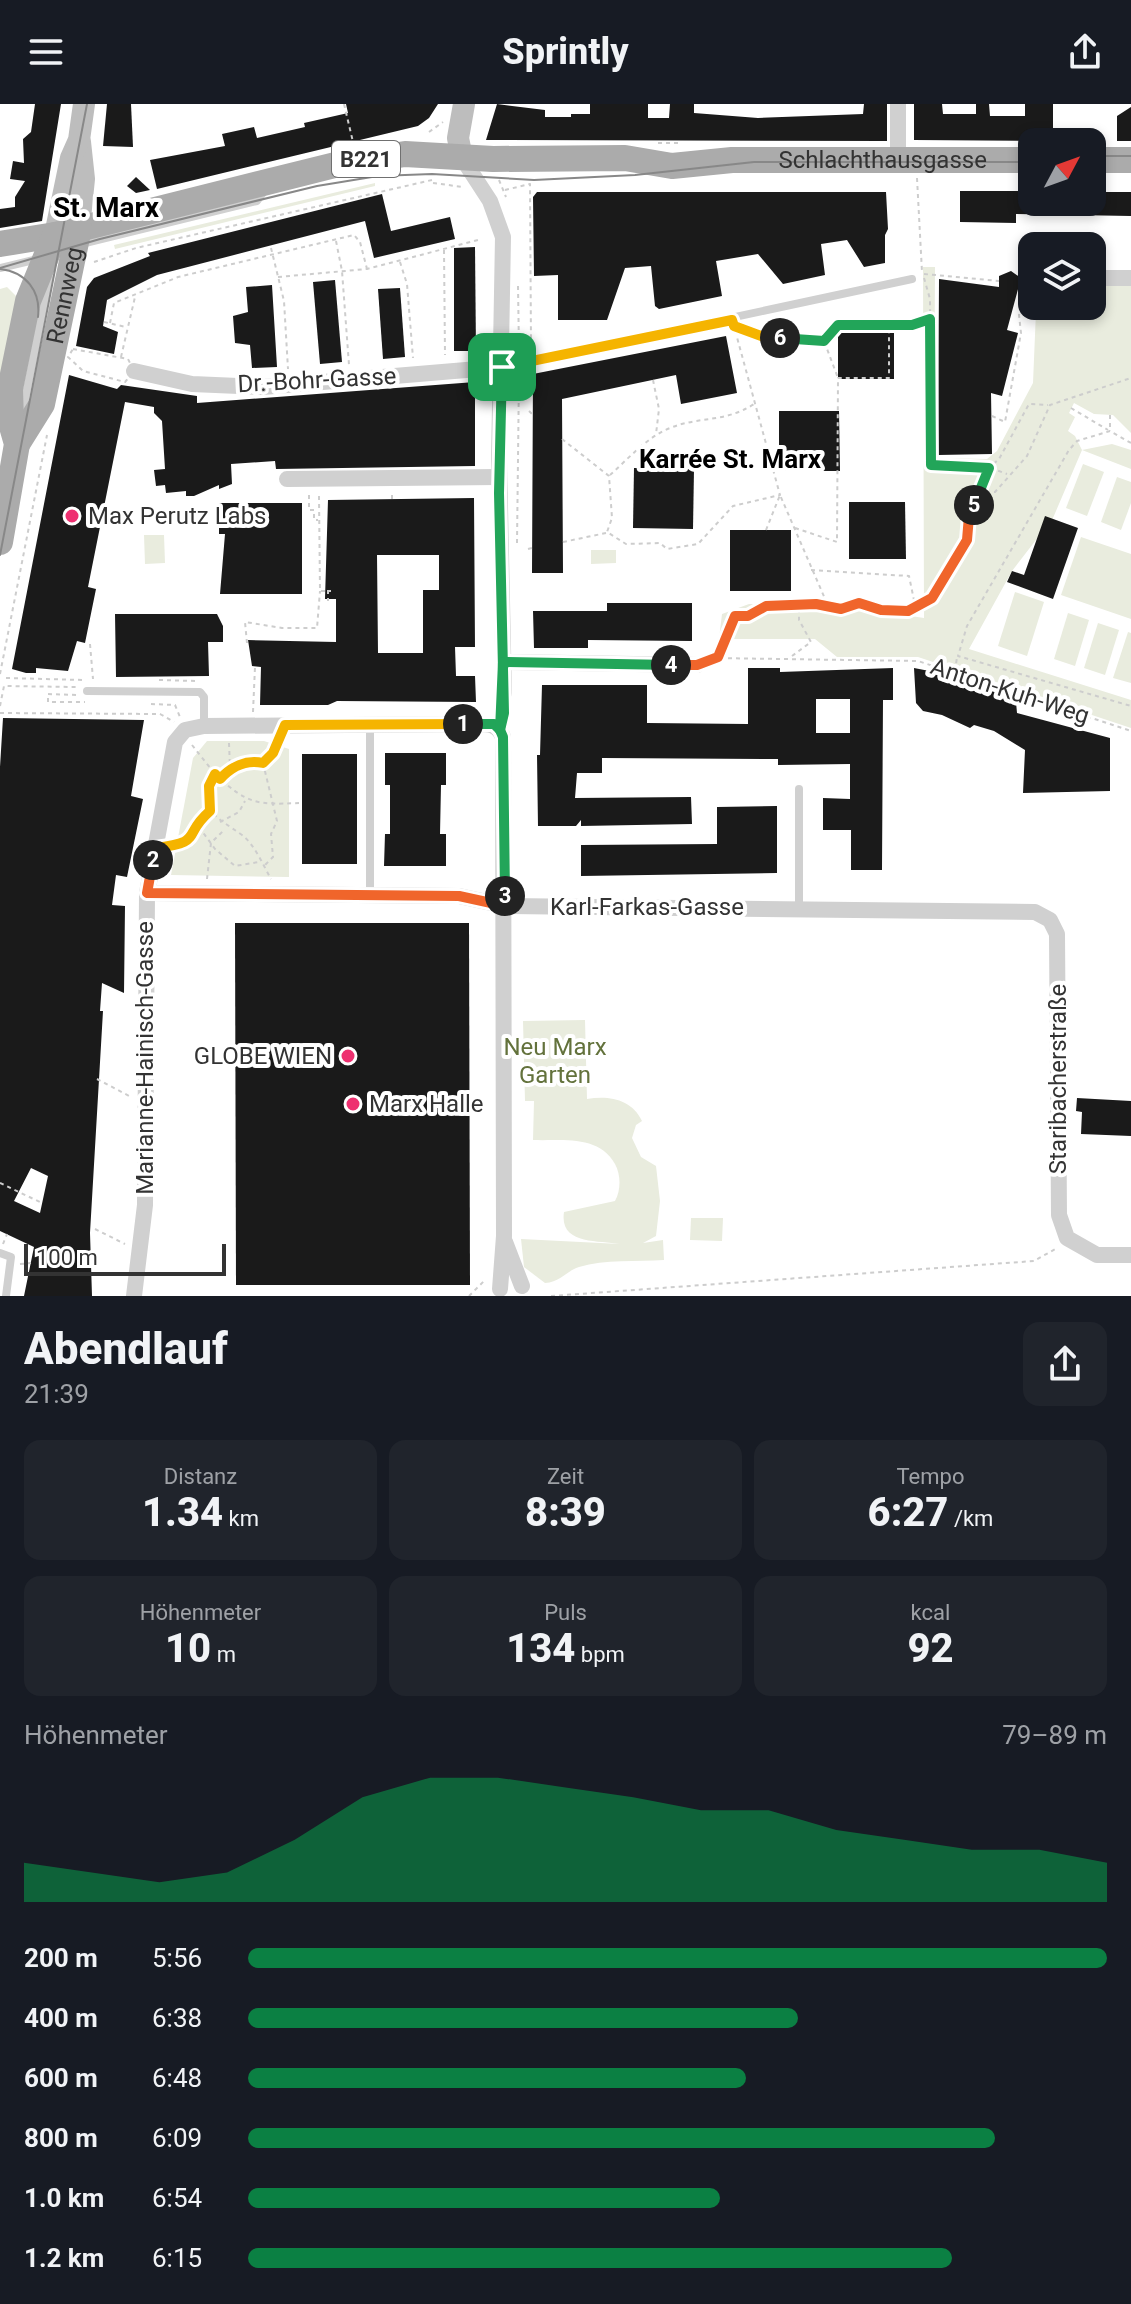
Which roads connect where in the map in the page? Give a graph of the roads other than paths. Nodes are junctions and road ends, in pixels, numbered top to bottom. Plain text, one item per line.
1 (84, 104) edge
2 (464, 104) edge
3 (898, 104) edge
4 (462, 158) junction
5 (1106, 160) edge
6 (1131, 160) edge
7 (1018, 161) edge
8 (908, 168) junction
9 (0, 244) edge
10 (66, 247) junction
11 (0, 268) edge
12 (1106, 278) edge
13 (1131, 278) edge
14 (912, 279) dead end
15 (510, 366) junction
16 (134, 371) road end
17 (17, 444) junction
18 (499, 477) junction
19 (287, 479) dead end
20 (0, 542) edge
21 (503, 662) junction
22 (697, 665) road end
23 (87, 691) dead end
24 (504, 693) dead end
25 (370, 725) junction
26 (204, 726) junction
27 (799, 789) dead end
28 (147, 893) junction
29 (370, 895) junction
30 (505, 906) junction
31 (799, 908) junction
32 (1050, 920) joint
33 (504, 1236) junction
34 (0, 1253) edge
35 (1131, 1255) edge
36 (527, 1291) edge
37 (497, 1292) edge
38 (6, 1296) edge
39 (134, 1296) edge

1 - 10 main road, Rennweg
2 - 4 main road
3 - 8 street
4 - 8 main road, Schlachthausgasse / B221
4 - 10 main road, B221
4 - 15 street
5 - 6 main road
7 - 8 main road, Schlachthausgasse / B221
9 - 10 main road, B221
10 - 11 lane
10 - 17 main road, Rennweg
10 - 17 main road, Rennweg
12 - 13 street
14 - 15 lane
15 - 16 street, Dr.-Bohr-Gasse
15 - 18 street
17 - 20 main road, Rennweg
18 - 19 street
18 - 21 street
21 - 22 street
21 - 24 street
23 - 26 lane
25 - 26 street
25 - 29 lane
25 - 30 street
26 - 28 street, Marianne-Hainisch-Gasse
27 - 31 lane
28 - 29 street, Karl-Farkas-Gasse
28 - 39 street, Marianne-Hainisch-Gasse
29 - 30 street, Karl-Farkas-Gasse
30 - 31 street, Karl-Farkas-Gasse
30 - 33 street
31 - 32 street, Karl-Farkas-Gasse
32 - 35 street, Staribacherstraße
33 - 36 street
33 - 37 street
34 - 38 lane
36 - 37 street

